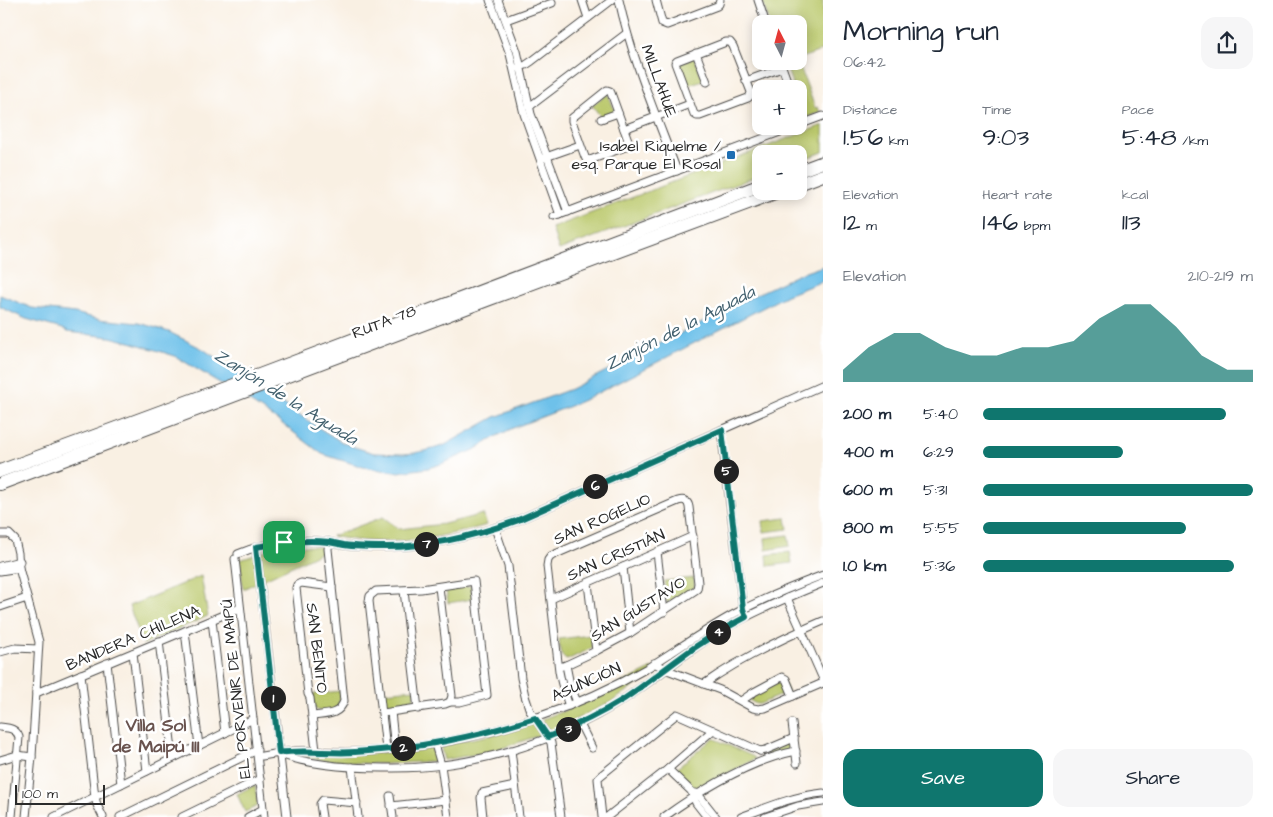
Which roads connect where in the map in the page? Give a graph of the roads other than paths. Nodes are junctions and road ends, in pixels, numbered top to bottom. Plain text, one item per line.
1 (490, 0) edge
2 (498, 0) edge
3 (582, 0) edge
4 (612, 0) edge
5 (619, 0) edge
6 (656, 0) edge
7 (720, 0) edge
8 (758, 0) edge
9 (552, 3) dead end
10 (763, 15) edge
11 (588, 18) junction
12 (506, 20) junction
13 (627, 33) junction
14 (696, 54) junction
15 (517, 68) junction
16 (770, 70) edge
17 (746, 81) junction
18 (707, 82) dead end
19 (690, 104) junction
20 (529, 107) junction
21 (618, 113) junction
22 (657, 116) junction
23 (823, 116) edge
24 (601, 119) dead end
25 (807, 122) edge
26 (624, 129) junction
27 (772, 135) edge
28 (580, 144) junction
29 (544, 158) junction
30 (823, 162) edge
31 (807, 168) edge
32 (677, 171) junction
33 (823, 175) edge
34 (807, 181) edge
35 (752, 189) edge
36 (755, 200) edge
37 (568, 212) junction
38 (266, 378) junction
39 (823, 385) edge
40 (223, 394) junction
41 (722, 430) junction
42 (0, 471) edge
43 (0, 484) edge
44 (686, 501) joint
45 (495, 528) junction
46 (0, 534) edge
47 (693, 536) junction
48 (329, 542) junction
49 (256, 547) junction
50 (656, 552) junction
51 (19, 564) junction
52 (0, 566) edge
53 (623, 567) junction
54 (0, 571) edge
55 (823, 574) edge
56 (588, 583) junction
57 (823, 583) edge
58 (332, 587) junction
59 (439, 587) junction
60 (404, 591) junction
61 (27, 598) junction
62 (787, 598) junction
63 (551, 599) junction
64 (0, 607) edge
65 (240, 608) junction
66 (743, 609) junction
67 (664, 612) junction
68 (746, 617) junction
69 (212, 620) junction
70 (823, 621) edge
71 (802, 630) junction
72 (185, 631) junction
73 (630, 633) junction
74 (159, 642) junction
75 (39, 646) junction
76 (596, 651) junction
77 (0, 652) edge
78 (133, 653) junction
79 (107, 663) junction
80 (654, 663) junction
81 (562, 666) junction
82 (666, 669) junction
83 (81, 674) junction
84 (823, 678) edge
85 (823, 683) edge
86 (704, 684) junction
87 (36, 694) junction
88 (793, 696) junction
89 (741, 701) junction
90 (450, 702) junction
91 (577, 702) junction
92 (569, 706) junction
93 (418, 709) junction
94 (391, 712) junction
95 (383, 713) junction
96 (312, 716) junction
97 (535, 718) junction
98 (253, 719) junction
99 (792, 723) dead end
100 (580, 724) junction
101 (0, 727) edge
102 (713, 730) junction
103 (225, 733) junction
104 (548, 737) junction
105 (794, 738) junction
106 (435, 744) junction
107 (199, 746) junction
108 (592, 748) dead end
109 (395, 749) junction
110 (386, 750) junction
111 (511, 750) junction
112 (316, 751) junction
113 (760, 751) junction
114 (796, 751) junction
115 (259, 753) junction
116 (279, 753) junction
117 (17, 755) junction
118 (32, 757) junction
119 (173, 758) junction
120 (0, 760) edge
121 (763, 760) junction
122 (797, 762) dead end
123 (441, 765) junction
124 (352, 767) junction
125 (668, 769) junction
126 (147, 771) junction
127 (260, 779) junction
128 (121, 784) junction
129 (515, 786) junction
130 (823, 793) edge
131 (694, 794) junction
132 (390, 796) dead end
133 (95, 797) junction
134 (446, 800) junction
135 (823, 802) edge
136 (356, 803) junction
137 (392, 806) junction
138 (264, 813) edge
139 (12, 817) edge
140 (26, 817) edge
141 (54, 817) edge
142 (103, 817) edge
143 (120, 817) edge
144 (182, 817) edge
145 (248, 817) edge
146 (287, 817) edge
147 (322, 817) edge
148 (358, 817) edge
149 (393, 817) edge
150 (448, 817) edge
151 (483, 817) edge
152 (519, 817) edge
153 (561, 817) edge
154 (602, 817) edge
155 (607, 817) edge
156 (664, 817) edge
157 (707, 817) edge
158 (716, 817) edge
159 (741, 817) edge
160 (765, 817) edge

1 - 15 street
2 - 12 street
3 - 11 street
4 - 11 street
5 - 13 street, MILLAHUE
6 - 7 street
8 - 10 street
9 - 12 street
11 - 15 street
12 - 15 street
13 - 20 street
13 - 22 street, MILLAHUE
14 - 17 street
14 - 18 street
14 - 19 street
15 - 20 street
15 - 29 street
16 - 17 street
17 - 19 street
19 - 22 street
20 - 29 street
21 - 24 street
21 - 26 street
21 - 28 street
22 - 26 street
22 - 32 street, MILLAHUE
23 - 25 street
26 - 28 street
27 - 32 street
28 - 29 street
29 - 37 street
29 - 37 street
30 - 31 highway
32 - 37 street
33 - 34 highway
35 - 38 highway, RUTA 78
36 - 38 highway, RUTA 78
38 - 40 highway, RUTA 78
39 - 41 street
40 - 42 highway, RUTA 78
40 - 43 highway, RUTA 78
41 - 45 street
41 - 66 street
44 - 47 street, SAN GUSTAVO
44 - 63 street, SAN ROGELIO
45 - 48 street
45 - 97 street
46 - 51 street
47 - 50 street, SAN CRISTIÁN
47 - 67 street, SAN GUSTAVO
48 - 49 street
48 - 58 street
49 - 65 street, EL PORVENIR DE MAIPÚ
49 - 116 street
50 - 53 street, SAN CRISTIÁN
50 - 67 street
51 - 52 street
51 - 54 street
51 - 61 street
53 - 56 street, SAN CRISTIÁN
53 - 73 street
55 - 66 street, ASUNCIÓN
56 - 63 street, SAN CRISTIÁN
56 - 76 street
57 - 62 street, ASUNCIÓN
58 - 96 street
58 - 96 street, SAN BENITO
59 - 60 street
59 - 90 street
59 - 90 street
60 - 93 street
60 - 95 street
61 - 64 street
61 - 75 street
62 - 68 street, ASUNCIÓN
62 - 71 street
63 - 81 street, SAN ROGELIO
65 - 69 street, BANDERA CHILENA
65 - 98 street, EL PORVENIR DE MAIPÚ
66 - 68 street
66 - 80 street, ASUNCIÓN
67 - 73 street, SAN GUSTAVO
68 - 82 street, ASUNCIÓN
69 - 72 street, BANDERA CHILENA
69 - 103 street
70 - 71 street
71 - 84 street
71 - 86 street
72 - 74 street, BANDERA CHILENA
72 - 107 street
73 - 76 street, SAN GUSTAVO
74 - 78 street, BANDERA CHILENA
74 - 119 street
75 - 77 street
75 - 87 street
76 - 81 street, SAN GUSTAVO
78 - 79 street, BANDERA CHILENA
78 - 126 street
79 - 83 street, BANDERA CHILENA
79 - 128 street
80 - 82 street
80 - 91 street, ASUNCIÓN
81 - 91 street, SAN ROGELIO
81 - 92 street, SAN ROGELIO
82 - 86 street
82 - 100 street, ASUNCIÓN
83 - 87 street, BANDERA CHILENA
83 - 133 street
85 - 88 street
86 - 89 street
87 - 118 street
88 - 89 street
88 - 89 street
90 - 93 street
91 - 92 street, ASUNCIÓN
92 - 97 street, ASUNCIÓN
93 - 94 street
94 - 95 street
94 - 109 street
95 - 110 street
96 - 112 street, SAN BENITO
97 - 104 street
97 - 106 street, ASUNCIÓN
98 - 103 street
98 - 115 street, EL PORVENIR DE MAIPÚ
99 - 105 street
100 - 104 street, ASUNCIÓN
100 - 108 street
101 - 117 street
102 - 113 street
102 - 125 street
102 - 154 street
103 - 107 street
104 - 111 street, ASUNCIÓN
104 - 153 street
105 - 113 street
105 - 114 street
106 - 109 street, ASUNCIÓN
106 - 123 street
107 - 119 street
109 - 110 street, ASUNCIÓN
110 - 112 street, ASUNCIÓN
111 - 123 street, ASUNCIÓN
111 - 129 street
112 - 116 street, ASUNCIÓN
113 - 121 street
114 - 121 street
114 - 122 street
115 - 116 street, ASUNCIÓN
115 - 127 street, EL PORVENIR DE MAIPÚ
115 - 143 street, ASUNCIÓN
116 - 124 street, ASUNCIÓN
116 - 146 street
117 - 118 street
117 - 120 street
117 - 139 street
118 - 140 street
119 - 126 street
121 - 131 street
123 - 124 street, ASUNCIÓN
123 - 134 street
124 - 136 street
125 - 131 street
125 - 155 street
126 - 128 street
127 - 138 street, EL PORVENIR DE MAIPÚ
127 - 144 street
128 - 133 street
129 - 151 street
129 - 152 street
130 - 159 street
131 - 156 street
131 - 157 street
131 - 158 street
132 - 137 street
133 - 141 street
133 - 142 street
134 - 137 street
134 - 150 street
135 - 160 street
136 - 147 street
136 - 148 street
137 - 149 street
138 - 145 street

